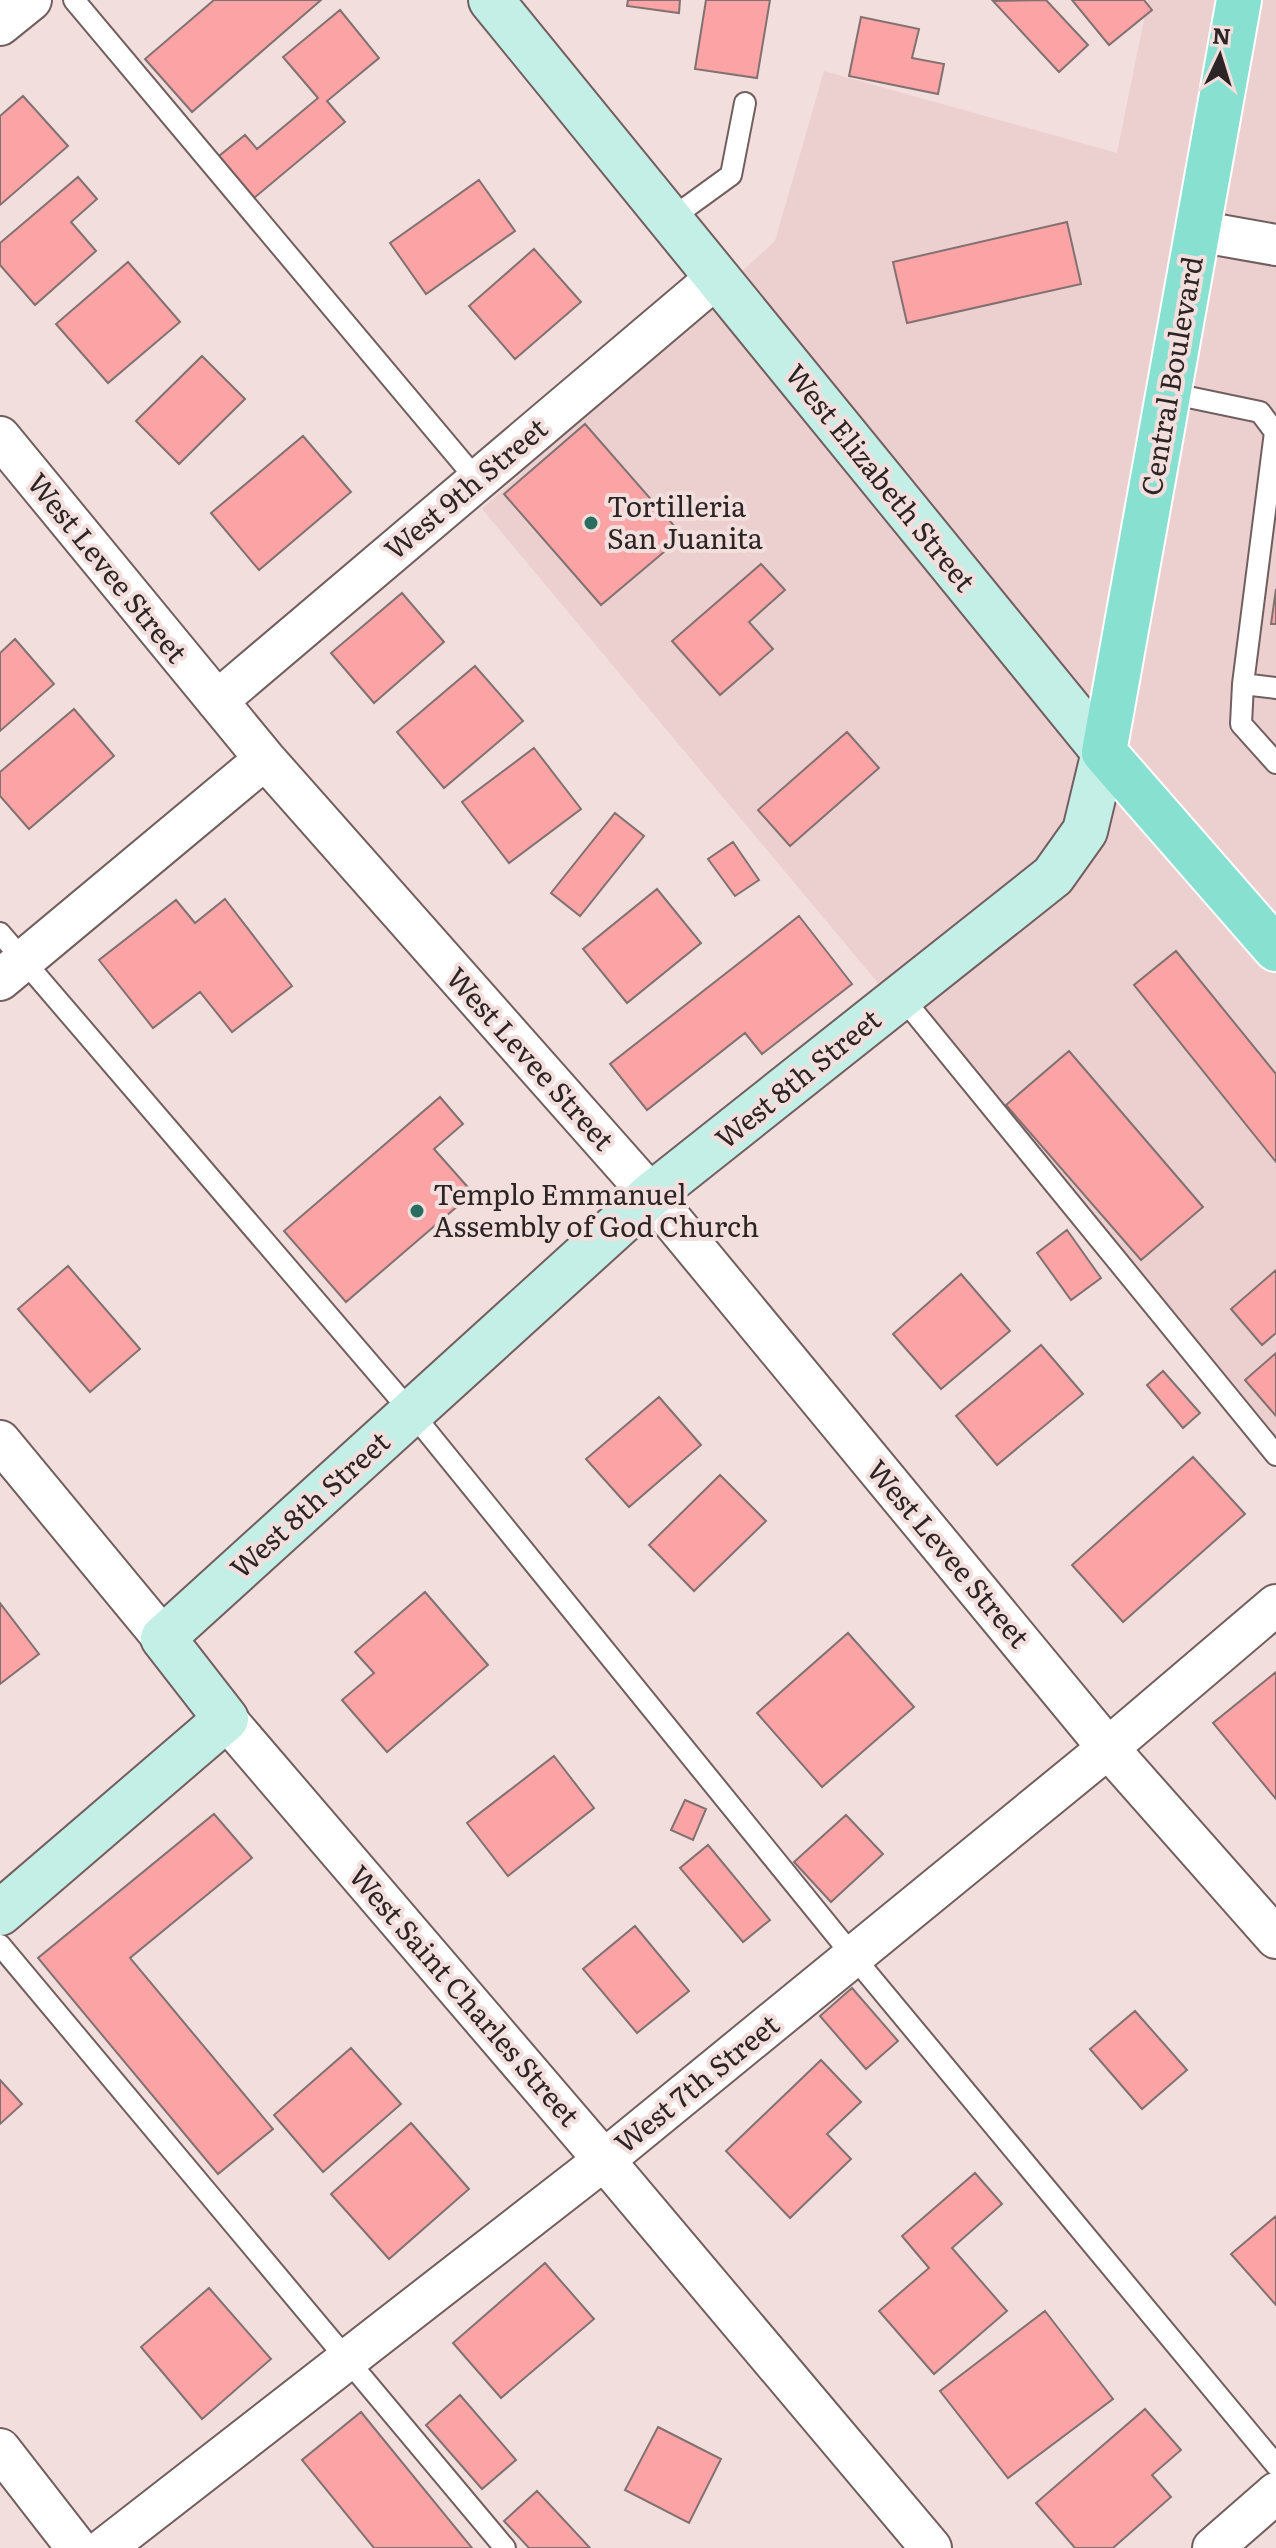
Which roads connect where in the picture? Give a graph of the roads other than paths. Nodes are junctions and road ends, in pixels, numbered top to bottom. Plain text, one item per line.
1 (31, 0) edge
2 (74, 0) edge
3 (491, 0) edge
4 (1239, 0) edge
5 (0, 25) edge
6 (745, 103) dead end
7 (669, 220) junction
8 (1197, 231) junction
9 (1276, 245) edge
10 (716, 278) junction
11 (1169, 393) junction
12 (0, 437) edge
13 (477, 480) junction
14 (1243, 684) junction
15 (1276, 688) edge
16 (217, 701) junction
17 (1104, 752) junction
18 (265, 759) junction
19 (1276, 763) edge
20 (1276, 949) edge
21 (8, 958) edge
22 (901, 996) junction
23 (651, 1195) junction
24 (412, 1413) junction
25 (0, 1441) edge
26 (1276, 1455) edge
27 (1276, 1605) edge
28 (163, 1638) junction
29 (226, 1719) junction
30 (1108, 1748) junction
31 (0, 1913) edge
32 (1276, 1938) edge
33 (0, 1945) edge
34 (853, 1956) junction
35 (604, 2160) junction
36 (347, 2360) junction
37 (0, 2449) edge
38 (1276, 2465) edge
39 (1276, 2493) edge
40 (77, 2548) edge
41 (105, 2548) edge
42 (505, 2548) edge
43 (931, 2548) edge
44 (1213, 2548) edge

1 - 5 street
2 - 13 lane
3 - 7 street, West Elizabeth Street
4 - 8 main road, Central Boulevard
6 - 7 lane
7 - 10 street, West Elizabeth Street
8 - 9 street
8 - 11 main road, Central Boulevard
10 - 13 street, West 9th Street
10 - 17 street, West Elizabeth Street
11 - 14 lane
11 - 17 main road, Central Boulevard
12 - 16 street, West Levee Street
13 - 16 street, West 9th Street
14 - 15 lane
14 - 19 lane
16 - 18 street, West Levee Street
17 - 20 main road, West Elizabeth Street
17 - 22 street, West 8th Street
18 - 21 street
18 - 23 street, West Levee Street
21 - 24 lane
22 - 23 street, West 8th Street
22 - 26 lane
23 - 24 street, West 8th Street
23 - 30 street, West Levee Street
24 - 28 street, West 8th Street
24 - 34 lane
25 - 28 street, West Saint Charles Street
27 - 30 street, West 7th Street
28 - 29 street, West Saint Charles Street
29 - 31 street
29 - 35 street, West Saint Charles Street
30 - 32 street, West Levee Street
30 - 34 street, West 7th Street
33 - 36 lane
34 - 35 street, West 7th Street
34 - 38 lane
35 - 36 street, West 7th Street
35 - 43 street, West Saint Charles Street
36 - 41 street, West 7th Street
36 - 42 lane
37 - 40 street
39 - 44 street

